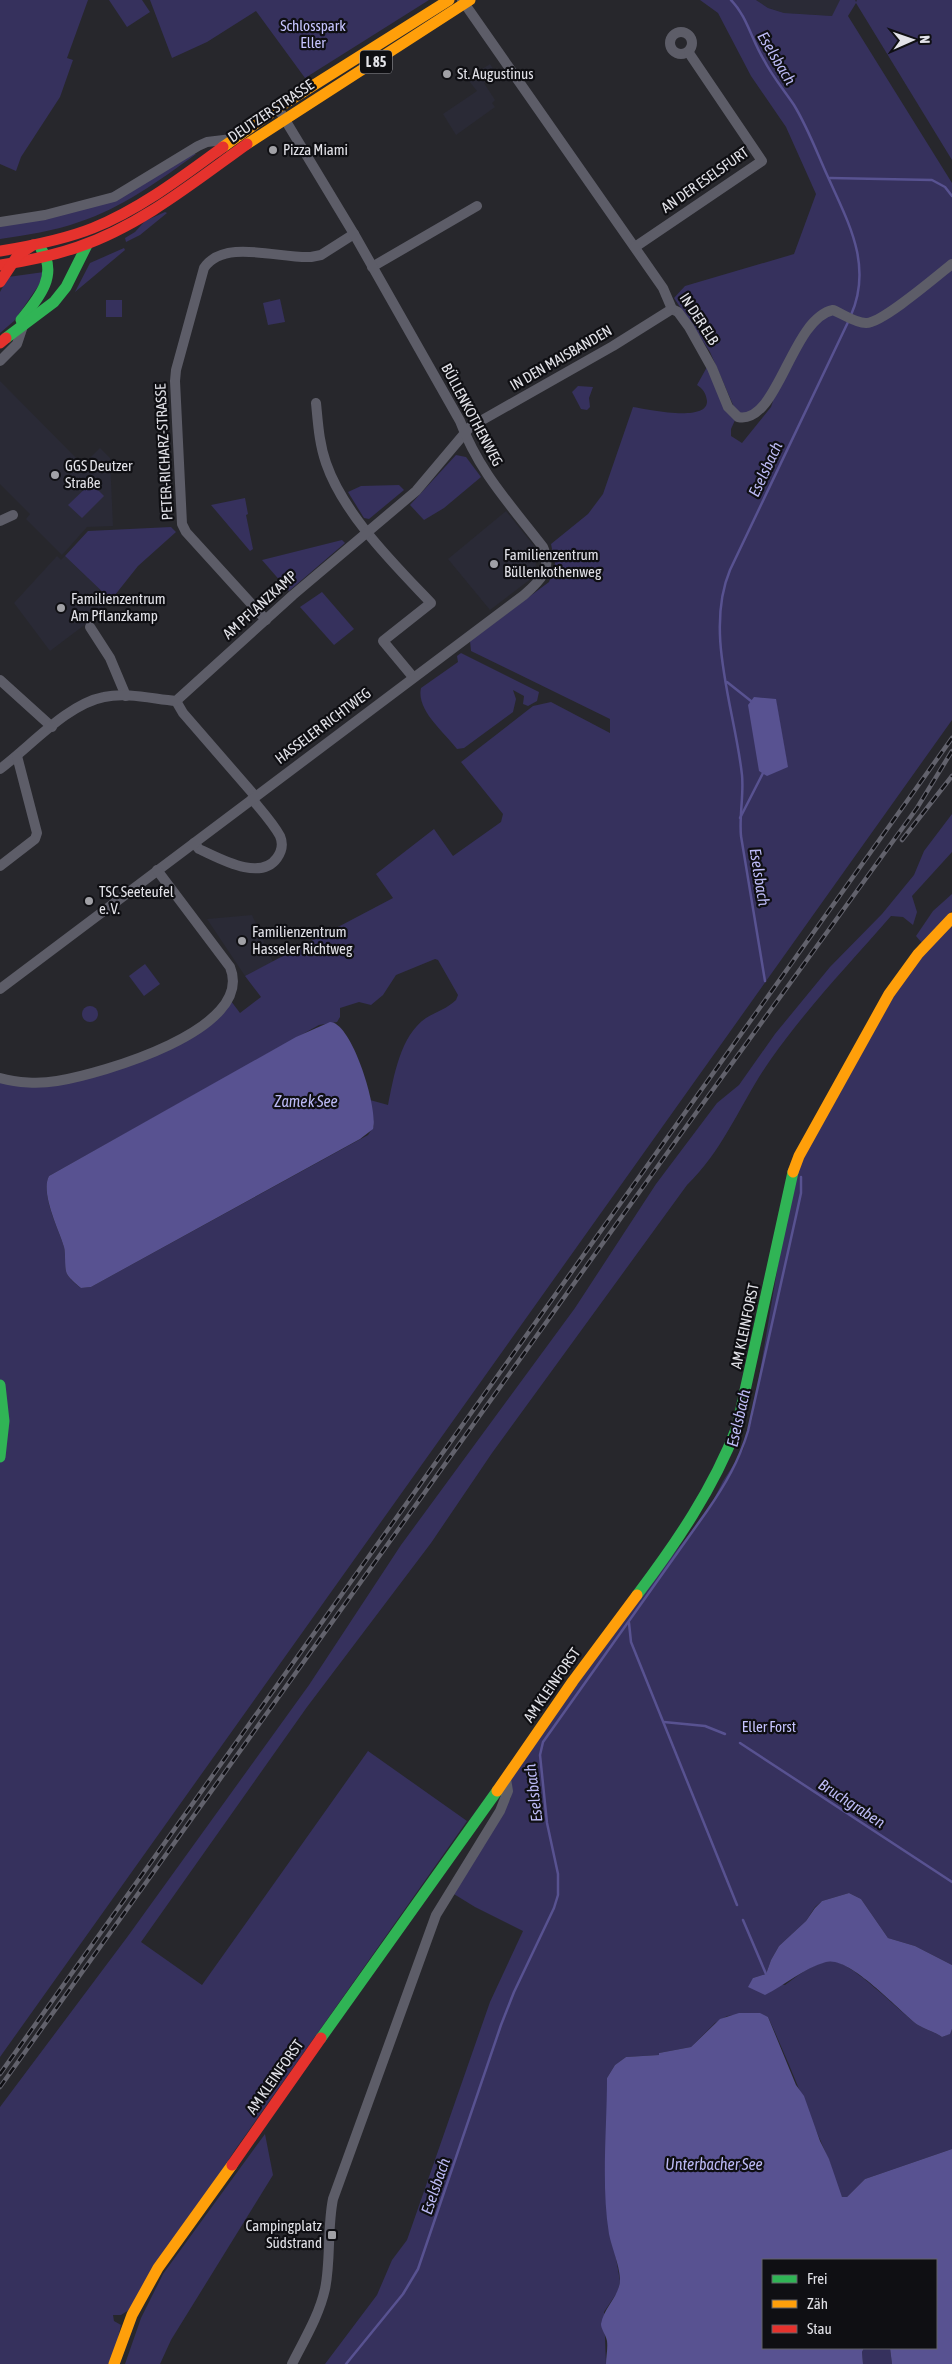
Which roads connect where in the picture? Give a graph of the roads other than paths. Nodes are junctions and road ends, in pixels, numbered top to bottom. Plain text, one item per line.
1 (449, 0) edge
2 (466, 1) edge
3 (689, 53) dead end
4 (278, 108) junction
5 (285, 118) junction
6 (232, 139) junction
7 (198, 146) junction
8 (205, 159) junction
9 (212, 169) junction
10 (476, 206) dead end
11 (0, 222) edge
12 (354, 234) junction
13 (33, 245) junction
14 (87, 245) junction
15 (635, 247) junction
16 (0, 250) edge
17 (47, 257) junction
18 (6, 264) edge
19 (952, 264) edge
20 (372, 267) junction
21 (0, 282) edge
22 (672, 309) junction
23 (24, 321) junction
24 (3, 341) edge
25 (0, 362) edge
26 (316, 403) dead end
27 (464, 432) junction
28 (13, 515) dead end
29 (0, 521) edge
30 (366, 532) junction
31 (545, 572) joint
32 (266, 620) junction
33 (90, 627) dead end
34 (413, 677) junction
35 (0, 680) edge
36 (126, 696) junction
37 (176, 702) junction
38 (52, 727) junction
39 (17, 756) junction
40 (0, 769) edge
41 (254, 797) junction
42 (194, 843) junction
43 (0, 866) edge
44 (157, 870) junction
45 (952, 918) edge
46 (0, 989) edge
47 (0, 1078) edge
48 (0, 1385) edge
49 (0, 1457) edge
50 (506, 1779) junction
51 (478, 1817) junction
52 (490, 1827) junction
53 (114, 2364) edge
54 (292, 2364) edge

1 - 4 main road, DEUTZER STRASSE / L 85
2 - 5 main road, DEUTZER STRASSE / L 85
2 - 15 street, IN DER ELB
3 - 15 street, AN DER ESELSFURT
4 - 5 street, BÜLLENKOTHENWEG
4 - 6 main road, DEUTZER STRASSE / L 85
5 - 9 main road, DEUTZER STRASSE / L 85
5 - 12 street, BÜLLENKOTHENWEG
6 - 7 street
6 - 8 main road, DEUTZER STRASSE / L 85
7 - 8 street
7 - 11 street
8 - 9 street
8 - 13 main road, L 85
9 - 14 main road, DEUTZER STRASSE / L 85
10 - 20 street
12 - 20 street, BÜLLENKOTHENWEG
12 - 32 street, PETER-RICHARZ-STRASSE
13 - 16 main road, L 85
13 - 17 main road
13 - 18 main road
14 - 17 main road, L 85
14 - 23 main road
15 - 22 street, IN DER ELB
17 - 18 main road, L 85
17 - 23 main road
18 - 21 main road
19 - 22 street, IN DER ELB
20 - 27 street, BÜLLENKOTHENWEG
22 - 27 street, IN DEN MAISBANDEN
23 - 24 main road
23 - 25 street
26 - 30 street
27 - 30 street, AM PFLANZKAMP
27 - 31 street, BÜLLENKOTHENWEG
28 - 29 street
30 - 32 street, AM PFLANZKAMP
30 - 34 street
31 - 34 street, HASSELER RICHTWEG
32 - 37 street, AM PFLANZKAMP
33 - 36 street
34 - 41 street, HASSELER RICHTWEG
35 - 38 street
36 - 37 street
36 - 38 street
37 - 41 street
38 - 39 street
39 - 40 street
39 - 43 street
41 - 42 street, HASSELER RICHTWEG
41 - 42 street
42 - 44 street, HASSELER RICHTWEG
44 - 46 street, HASSELER RICHTWEG
44 - 47 street
45 - 50 main road, AM KLEINFORST
48 - 49 main road
50 - 51 main road, AM KLEINFORST
50 - 52 street, AM KLEINFORST
51 - 52 street
51 - 53 main road, AM KLEINFORST
52 - 54 street, AM KLEINFORST

